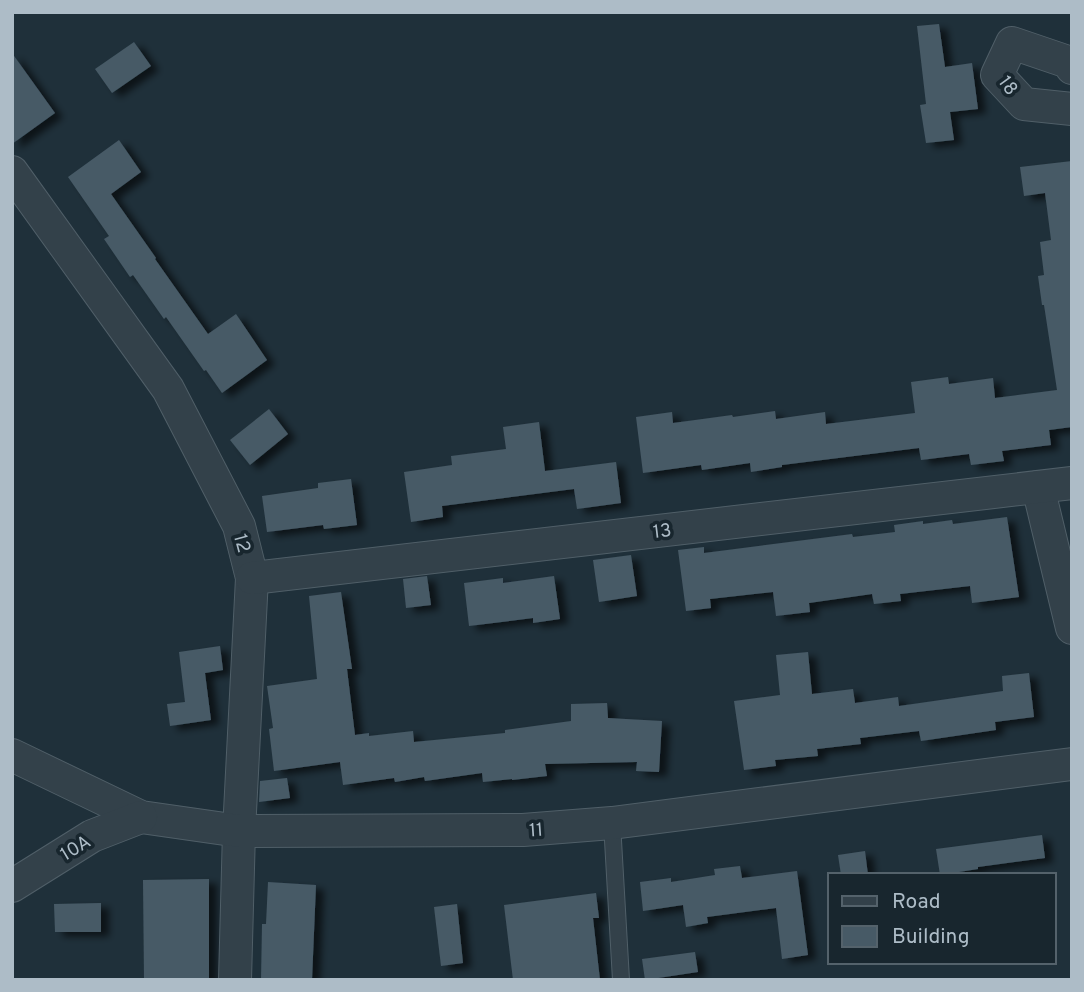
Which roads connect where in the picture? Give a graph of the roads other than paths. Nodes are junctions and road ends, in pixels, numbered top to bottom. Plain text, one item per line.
1 (1072, 68) edge
2 (1072, 109) edge
3 (12, 172) edge
4 (1072, 483) edge
5 (1038, 486) junction
6 (252, 578) junction
7 (1072, 628) edge
8 (12, 755) edge
9 (1072, 764) edge
10 (141, 817) junction
11 (612, 823) junction
12 (239, 831) junction
13 (12, 886) edge
14 (235, 980) edge
15 (621, 980) edge

1 - 2 street, 18
3 - 6 street, 12
4 - 5 street, 13
5 - 6 street, 13
5 - 7 street
6 - 12 street, 12
8 - 10 street, 11
9 - 11 street, 11
10 - 12 street, 11
10 - 13 street, 10A
11 - 12 street, 11
11 - 15 lane
12 - 14 street, 12

